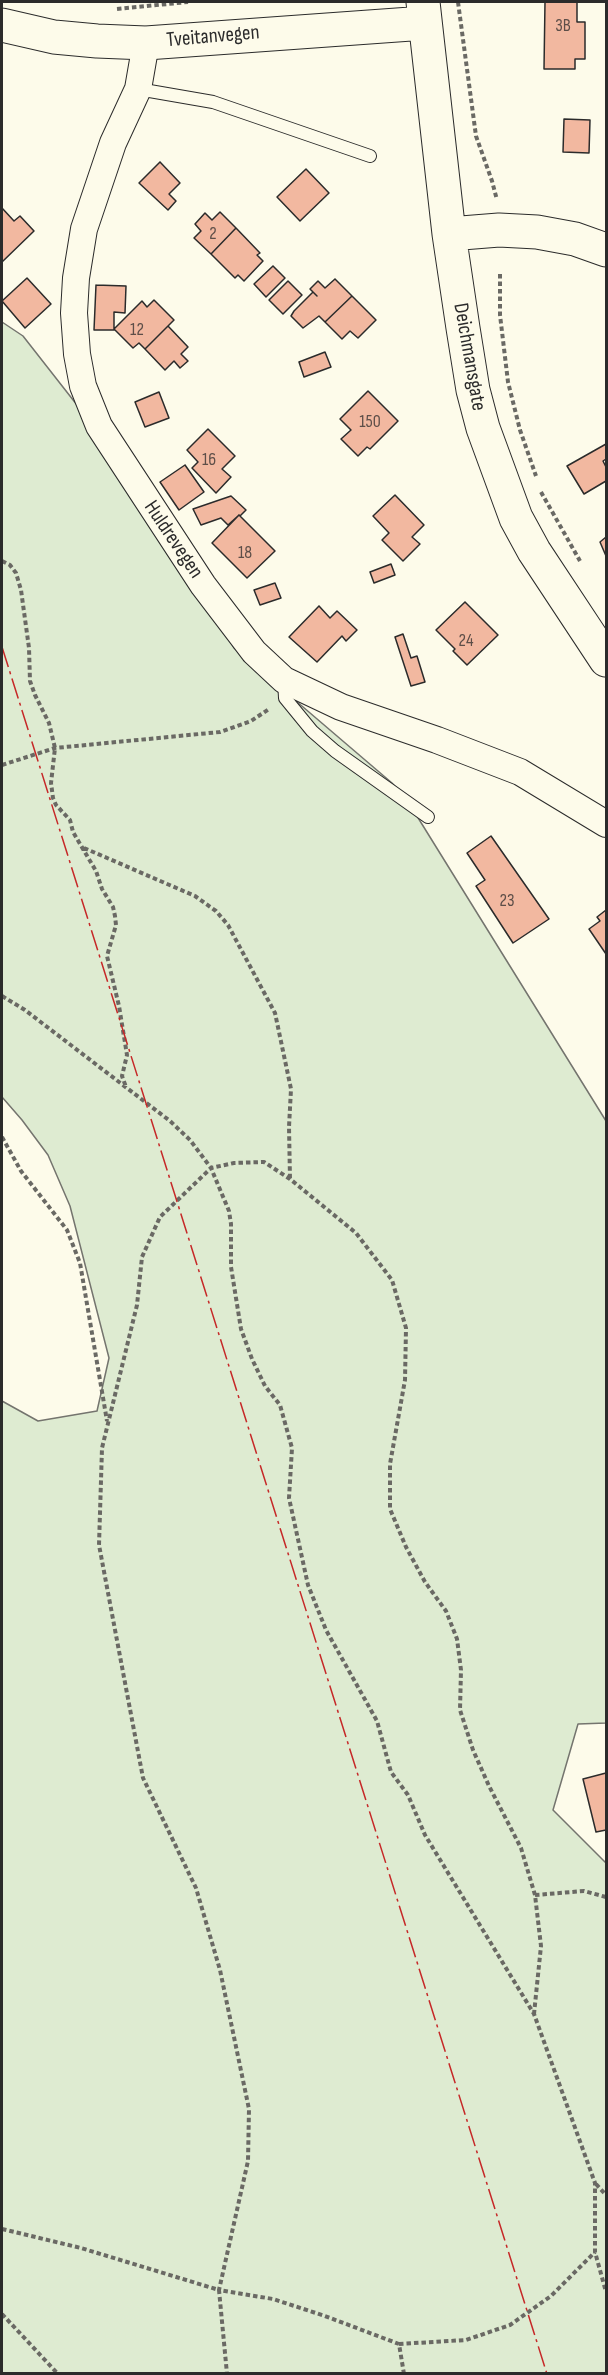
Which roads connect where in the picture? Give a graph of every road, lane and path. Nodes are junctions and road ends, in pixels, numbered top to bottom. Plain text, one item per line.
1 (188, 2) edge
2 (458, 2) edge
3 (106, 9) dead end
4 (424, 12) edge
5 (2, 25) edge
6 (146, 43) junction
7 (138, 89) junction
8 (370, 156) dead end
9 (497, 202) dead end
10 (449, 234) junction
11 (606, 250) edge
12 (500, 274) dead end
13 (2, 561) edge
14 (580, 561) dead end
15 (606, 660) edge
16 (284, 689) junction
17 (55, 748) junction
18 (2, 765) edge
19 (428, 817) dead end
20 (606, 824) edge
21 (83, 847) junction
22 (2, 996) edge
23 (126, 1088) junction
24 (2, 1137) edge
25 (211, 1168) junction
26 (290, 1179) junction
27 (107, 1425) junction
28 (535, 1895) junction
29 (606, 1897) edge
30 (534, 2014) junction
31 (595, 2183) junction
32 (606, 2194) edge
33 (2, 2229) edge
34 (595, 2252) junction
35 (219, 2290) junction
36 (606, 2292) edge
37 (2, 2314) edge
38 (399, 2344) junction
39 (58, 2373) edge
40 (227, 2373) edge
41 (404, 2373) edge

1 - 3 path
2 - 9 path
4 - 6 main road, Tveitanvegen
4 - 10 main road, Deichmansgate
5 - 6 main road, Tveitanvegen
6 - 7 street, Huldrevegen
7 - 8 lane
7 - 16 street, Huldrevegen
10 - 11 main road
10 - 15 main road, Deichmansgate
12 - 14 path
13 - 17 path
16 - 17 path
16 - 19 lane
16 - 20 street, Huldrevegen
17 - 18 path
17 - 21 path
21 - 23 path
21 - 26 path
22 - 23 path
23 - 25 path
24 - 27 path
25 - 26 path
25 - 27 path
25 - 30 path
26 - 28 path
27 - 35 path
28 - 29 path
28 - 30 path
30 - 31 path
31 - 32 path
31 - 34 path
33 - 35 path
34 - 36 path
34 - 38 path
35 - 38 path
35 - 40 path
37 - 39 path
38 - 41 path

